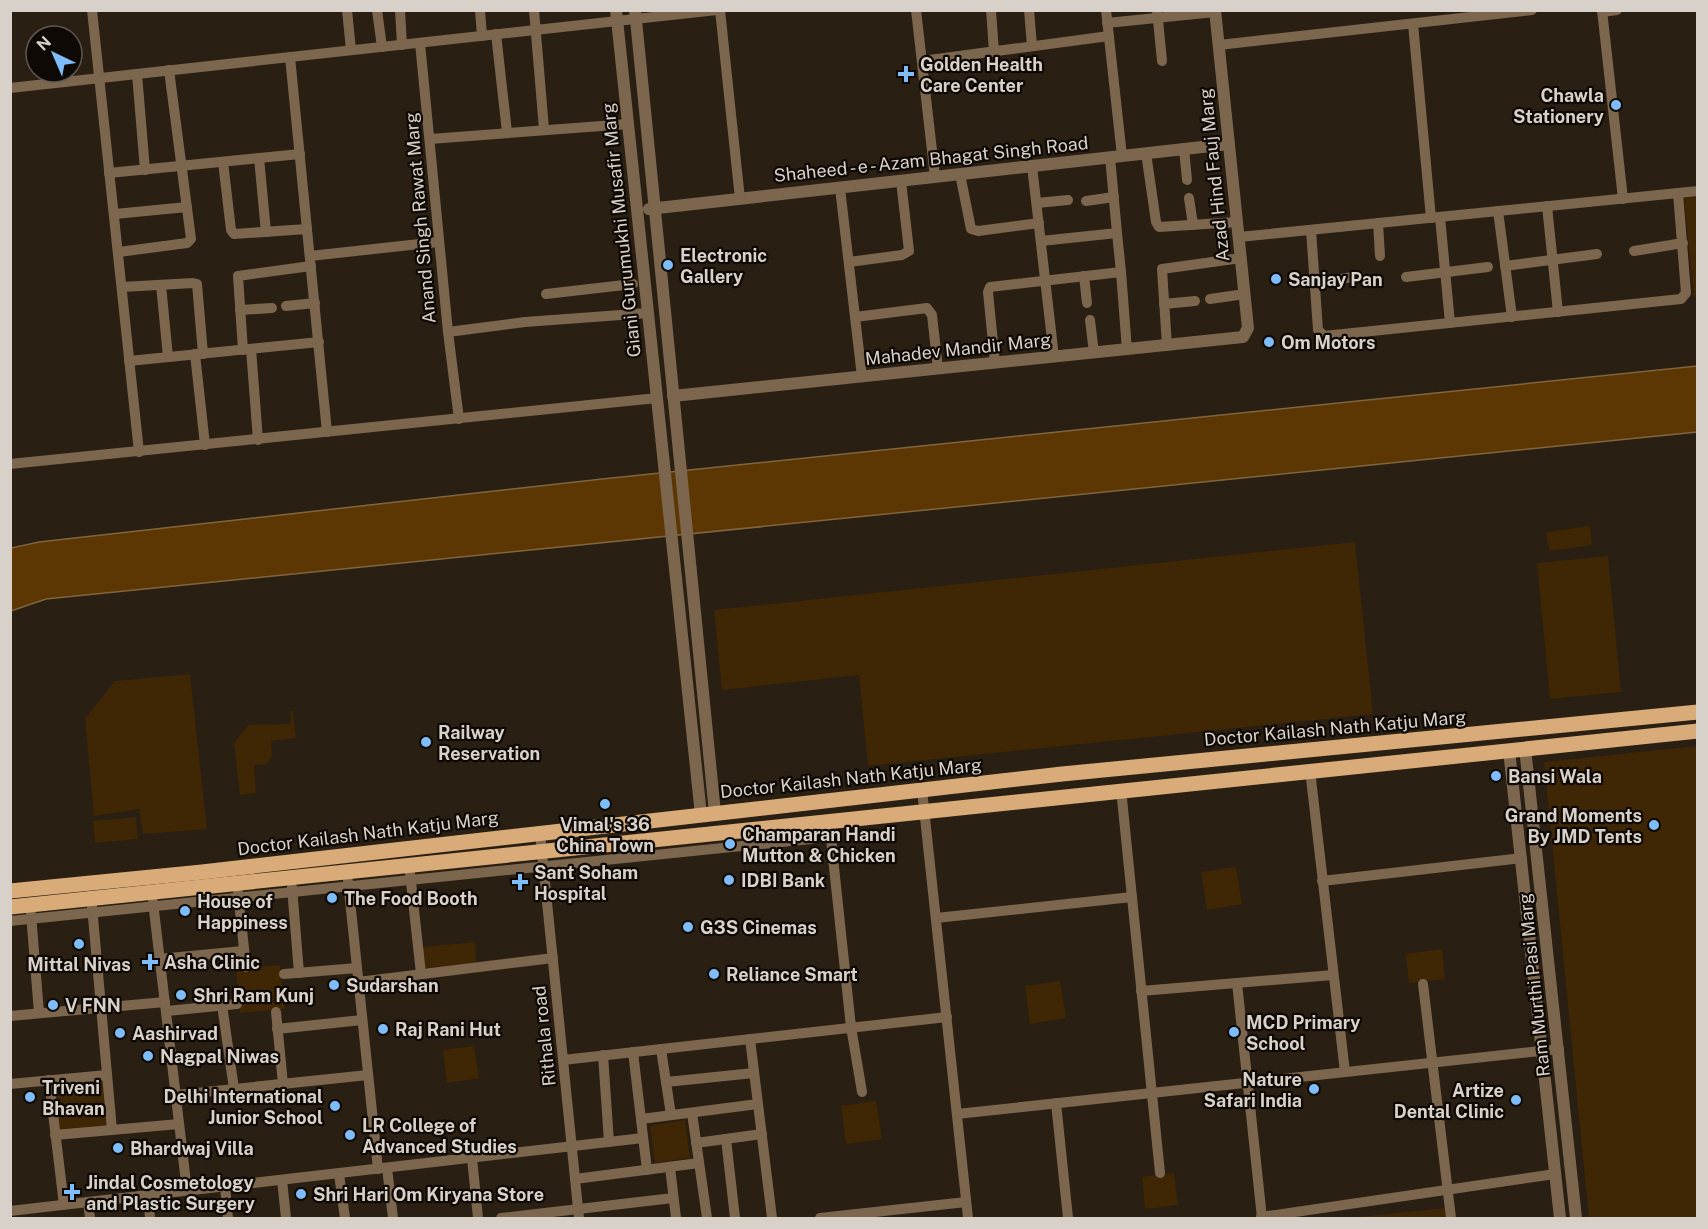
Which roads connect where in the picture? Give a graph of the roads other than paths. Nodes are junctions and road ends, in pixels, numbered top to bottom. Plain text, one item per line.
1 (92, 10) edge
2 (347, 10) edge
3 (377, 10) edge
4 (400, 10) edge
5 (480, 10) edge
6 (534, 10) edge
7 (719, 10) edge
8 (916, 10) edge
9 (991, 10) edge
10 (1029, 10) edge
11 (1106, 10) edge
12 (1532, 10) edge
13 (1617, 10) edge
14 (1215, 11) edge
15 (1602, 11) edge
16 (1157, 14) edge
17 (635, 15) edge
18 (617, 16) edge
19 (1107, 23) junction
20 (1413, 24) junction
21 (536, 28) junction
22 (496, 34) junction
23 (482, 36) junction
24 (1109, 36) junction
25 (420, 43) junction
26 (402, 45) junction
27 (1219, 45) junction
28 (1032, 46) junction
29 (382, 47) junction
30 (351, 50) junction
31 (994, 51) junction
32 (290, 57) junction
33 (922, 61) junction
34 (1162, 61) dead end
35 (169, 70) junction
36 (137, 74) junction
37 (99, 78) junction
38 (10, 88) edge
39 (628, 124) junction
40 (544, 129) junction
41 (507, 132) junction
42 (430, 139) junction
43 (1229, 144) junction
44 (1184, 149) junction
45 (1146, 153) junction
46 (300, 154) junction
47 (1116, 157) junction
48 (259, 158) junction
49 (223, 162) junction
50 (182, 166) junction
51 (1032, 166) junction
52 (145, 170) junction
53 (109, 173) junction
54 (960, 174) junction
55 (935, 177) junction
56 (1187, 180) dead end
57 (901, 181) junction
58 (840, 188) junction
59 (1698, 191) edge
60 (1678, 193) junction
61 (1114, 197) junction
62 (1189, 198) dead end
63 (740, 199) junction
64 (1623, 199) junction
65 (1068, 200) dead end
66 (1086, 201) dead end
67 (1037, 203) junction
68 (1547, 206) junction
69 (187, 207) junction
70 (655, 208) junction
71 (637, 210) junction
72 (1498, 211) junction
73 (115, 214) junction
74 (1435, 217) junction
75 (1237, 222) junction
76 (1039, 223) junction
77 (1378, 223) junction
78 (1193, 225) junction
79 (307, 229) junction
80 (1311, 230) junction
81 (266, 232) junction
82 (1117, 233) junction
83 (1239, 237) junction
84 (438, 242) junction
85 (1041, 242) junction
86 (1683, 243) junction
87 (1634, 251) dead end
88 (119, 252) junction
89 (1597, 254) dead end
90 (1380, 256) dead end
91 (1241, 258) junction
92 (311, 261) junction
93 (1552, 261) junction
94 (849, 262) junction
95 (1505, 266) junction
96 (1488, 267) dead end
97 (1121, 272) junction
98 (1445, 272) junction
99 (1084, 276) junction
100 (1359, 276) dead end
101 (1406, 277) dead end
102 (1046, 279) junction
103 (1316, 282) junction
104 (633, 284) dead end
105 (160, 285) junction
106 (122, 287) junction
107 (546, 294) dead end
108 (1245, 294) junction
109 (1209, 299) dead end
110 (1195, 301) dead end
111 (315, 303) junction
112 (1087, 303) dead end
113 (1164, 304) junction
114 (286, 306) dead end
115 (272, 308) dead end
116 (240, 310) junction
117 (1558, 312) junction
118 (648, 313) junction
119 (1512, 316) junction
120 (855, 317) junction
121 (1090, 320) dead end
122 (1450, 323) junction
123 (448, 332) junction
124 (1246, 334) joint
125 (319, 342) junction
126 (1167, 346) junction
127 (247, 349) junction
128 (1127, 350) junction
129 (1094, 353) junction
130 (199, 354) junction
131 (168, 357) junction
132 (1054, 357) junction
133 (129, 361) junction
134 (994, 363) junction
135 (939, 369) junction
136 (862, 377) junction
137 (673, 396) junction
138 (657, 398) junction
139 (459, 418) junction
140 (327, 432) junction
141 (258, 440) junction
142 (205, 445) junction
143 (139, 452) junction
144 (10, 464) edge
145 (1691, 713) edge
146 (1692, 732) edge
147 (1526, 748) junction
148 (1509, 750) junction
149 (1260, 755) junction
150 (1310, 770) junction
151 (1262, 775) junction
152 (922, 789) junction
153 (1121, 789) junction
154 (925, 810) junction
155 (708, 814) junction
156 (829, 820) junction
157 (540, 833) junction
158 (811, 839) dead end
159 (542, 851) junction
160 (1521, 858) junction
161 (544, 867) junction
162 (410, 872) junction
163 (347, 879) junction
164 (1322, 881) junction
165 (292, 885) junction
166 (10, 891) edge
167 (238, 891) junction
168 (1132, 897) junction
169 (152, 900) junction
170 (92, 906) junction
171 (10, 907) edge
172 (31, 912) junction
173 (936, 918) junction
174 (10, 921) edge
175 (243, 951) junction
176 (553, 958) junction
177 (159, 959) junction
178 (246, 967) dead end
179 (357, 968) junction
180 (299, 973) junction
181 (284, 974) dead end
182 (421, 974) junction
183 (1333, 975) junction
184 (358, 982) junction
185 (1237, 983) junction
186 (1423, 984) dead end
187 (1141, 991) junction
188 (237, 1004) dead end
189 (222, 1005) junction
190 (101, 1007) junction
191 (166, 1007) junction
192 (276, 1012) dead end
193 (39, 1013) junction
194 (10, 1016) edge
195 (947, 1017) junction
196 (362, 1020) junction
197 (851, 1028) junction
198 (278, 1029) junction
199 (750, 1039) junction
200 (661, 1049) junction
201 (1559, 1049) junction
202 (1543, 1051) junction
203 (633, 1052) junction
204 (603, 1055) junction
205 (563, 1060) junction
206 (1432, 1063) junction
207 (1345, 1072) junction
208 (754, 1073) junction
209 (107, 1075) junction
210 (368, 1075) junction
211 (49, 1080) junction
212 (666, 1082) junction
213 (1247, 1083) junction
214 (10, 1084) edge
215 (283, 1084) junction
216 (234, 1089) junction
217 (862, 1092) dead end
218 (1152, 1093) junction
219 (176, 1095) junction
220 (758, 1104) junction
221 (1056, 1104) junction
222 (692, 1113) junction
223 (957, 1114) junction
224 (671, 1115) junction
225 (641, 1119) junction
226 (179, 1124) junction
227 (112, 1130) junction
228 (762, 1134) junction
229 (55, 1135) junction
230 (643, 1138) junction
231 (726, 1139) junction
232 (609, 1142) junction
233 (696, 1143) junction
234 (572, 1147) junction
235 (472, 1158) junction
236 (699, 1163) junction
237 (670, 1167) junction
238 (383, 1169) junction
239 (647, 1170) junction
240 (339, 1173) junction
241 (1160, 1173) dead end
242 (1555, 1174) junction
243 (575, 1179) junction
244 (282, 1180) junction
245 (225, 1187) junction
246 (1448, 1190) junction
247 (187, 1191) junction
248 (148, 1195) junction
249 (673, 1198) junction
250 (88, 1202) junction
251 (966, 1202) junction
252 (64, 1205) junction
253 (10, 1211) edge
254 (579, 1215) edge
255 (90, 1218) edge
256 (150, 1218) edge
257 (228, 1218) edge
258 (286, 1218) edge
259 (345, 1218) edge
260 (393, 1218) edge
261 (478, 1218) edge
262 (501, 1218) edge
263 (676, 1218) edge
264 (706, 1218) edge
265 (735, 1218) edge
266 (772, 1218) edge
267 (820, 1218) edge
268 (968, 1218) edge
269 (1068, 1218) edge
270 (1261, 1218) edge
271 (1451, 1218) edge
272 (1560, 1218) edge
273 (1576, 1218) edge

1 - 37 street
2 - 30 street
3 - 29 street
4 - 26 street
5 - 23 street
6 - 21 street
7 - 17 street
7 - 63 street
8 - 33 street
9 - 31 street
10 - 28 street
11 - 19 street
12 - 20 street
13 - 15 street
14 - 16 street
14 - 27 street, Azad Hind Fauj Marg
15 - 64 street
16 - 19 street
16 - 34 street
17 - 18 street
17 - 70 street, Giani Gurumukhi Musafir Marg
18 - 21 street
18 - 39 street, Giani Gurumukhi Musafir Marg
19 - 24 street
20 - 27 street
20 - 74 street
21 - 22 street
21 - 40 street
22 - 23 street
22 - 41 street
23 - 25 street
24 - 28 street
24 - 47 street
25 - 26 street
25 - 42 street, Anand Singh Rawat Marg
26 - 29 street
27 - 43 street, Azad Hind Fauj Marg
28 - 31 street
29 - 30 street
30 - 32 street
31 - 33 street
32 - 35 street
32 - 46 street
33 - 55 street
35 - 36 street
35 - 50 street
36 - 37 street
36 - 52 street
37 - 38 street
37 - 53 street
39 - 40 street
39 - 71 street, Giani Gurumukhi Musafir Marg
40 - 41 street
41 - 42 street
42 - 84 street, Anand Singh Rawat Marg
43 - 44 street, Shaheed - e - Azam Bhagat Singh Road
43 - 75 street, Azad Hind Fauj Marg
44 - 45 street, Shaheed - e - Azam Bhagat Singh Road
44 - 56 street
45 - 47 street, Shaheed - e - Azam Bhagat Singh Road
45 - 78 street
46 - 48 street
46 - 79 street
47 - 51 street, Shaheed - e - Azam Bhagat Singh Road
47 - 61 street
48 - 49 street
48 - 81 street
49 - 50 street
49 - 81 street
50 - 52 street
50 - 69 street
51 - 54 street, Shaheed - e - Azam Bhagat Singh Road
51 - 67 street
52 - 53 street
53 - 73 street
54 - 55 street, Shaheed - e - Azam Bhagat Singh Road
54 - 76 street
55 - 57 street, Shaheed - e - Azam Bhagat Singh Road
57 - 58 street, Shaheed - e - Azam Bhagat Singh Road
57 - 94 street
58 - 63 street, Shaheed - e - Azam Bhagat Singh Road
58 - 94 street
59 - 60 street
60 - 64 street
60 - 86 street
61 - 66 street
61 - 82 street
62 - 78 street
63 - 70 street, Shaheed - e - Azam Bhagat Singh Road
64 - 68 street
65 - 67 street
67 - 76 street
68 - 72 street
68 - 93 street
69 - 73 street
69 - 88 street
70 - 71 street, Shaheed - e - Azam Bhagat Singh Road
70 - 137 street, Giani Gurumukhi Musafir Marg
71 - 118 street, Giani Gurumukhi Musafir Marg
72 - 74 street
72 - 95 street
73 - 88 street
74 - 77 street
74 - 98 street
75 - 78 street
75 - 83 street, Azad Hind Fauj Marg
76 - 85 street
77 - 80 street
77 - 90 street
79 - 81 street
79 - 92 street
80 - 83 street
80 - 103 street
82 - 85 street
82 - 97 street
83 - 91 street, Azad Hind Fauj Marg
84 - 92 street
84 - 123 street, Anand Singh Rawat Marg
85 - 102 street
86 - 87 street
86 - 117 street
88 - 106 street
89 - 93 street
91 - 108 street, Azad Hind Fauj Marg
91 - 113 street
92 - 111 street
92 - 116 street
93 - 95 street
93 - 117 street
94 - 120 street
95 - 119 street
96 - 98 street
97 - 99 street
97 - 128 street
98 - 101 street
98 - 122 street
99 - 102 street
99 - 112 street
100 - 103 street
102 - 132 street
102 - 134 street
103 - 122 street
104 - 107 street
105 - 106 street
105 - 130 street
105 - 131 street
106 - 133 street
108 - 109 street
108 - 124 street, Azad Hind Fauj Marg
110 - 113 street
111 - 114 street
111 - 125 street
113 - 126 street
115 - 116 street
116 - 127 street
117 - 119 street
118 - 123 street, Anand Singh Rawat Marg
118 - 138 street, Giani Gurumukhi Musafir Marg
119 - 122 street
120 - 135 street
120 - 136 street
121 - 129 street
123 - 139 street
124 - 126 street, Mahadev Mandir Marg
125 - 127 street
125 - 140 street
126 - 128 street, Mahadev Mandir Marg
127 - 130 street
127 - 141 street
128 - 129 street, Mahadev Mandir Marg
129 - 132 street, Mahadev Mandir Marg
130 - 131 street
130 - 142 street
131 - 133 street
132 - 134 street, Mahadev Mandir Marg
133 - 143 street
134 - 135 street, Mahadev Mandir Marg
135 - 136 street, Mahadev Mandir Marg
136 - 137 street, Mahadev Mandir Marg
137 - 155 street, Giani Gurumukhi Musafir Marg
138 - 139 street
138 - 155 street, Giani Gurumukhi Musafir Marg
139 - 140 street
140 - 141 street
141 - 142 street
142 - 143 street
143 - 144 street
145 - 146 main road
145 - 149 main road, Doctor Kailash Nath Katju Marg
146 - 147 main road, Doctor Kailash Nath Katju Marg
147 - 148 main road, Doctor Kailash Nath Katju Marg
147 - 201 street, Ram Murthi Pasi Marg
148 - 150 main road, Doctor Kailash Nath Katju Marg
148 - 160 street, Ram Murthi Pasi Marg
149 - 151 main road
149 - 152 main road, Doctor Kailash Nath Katju Marg
150 - 151 main road, Doctor Kailash Nath Katju Marg
150 - 164 street
151 - 153 main road, Doctor Kailash Nath Katju Marg
152 - 154 street
152 - 155 main road, Doctor Kailash Nath Katju Marg
153 - 154 main road, Doctor Kailash Nath Katju Marg
153 - 168 street
154 - 156 main road, Doctor Kailash Nath Katju Marg
154 - 173 street
155 - 157 main road, Doctor Kailash Nath Katju Marg
156 - 159 main road, Doctor Kailash Nath Katju Marg
156 - 197 street
157 - 159 street, Rithala road
157 - 166 main road, Doctor Kailash Nath Katju Marg
158 - 161 street
159 - 161 street, Rithala road
159 - 162 main road, Doctor Kailash Nath Katju Marg
160 - 164 street
160 - 202 street, Ram Murthi Pasi Marg
161 - 162 street
161 - 176 street, Rithala road
162 - 163 main road, Doctor Kailash Nath Katju Marg
162 - 182 street
163 - 165 main road, Doctor Kailash Nath Katju Marg
163 - 179 street
164 - 183 street
165 - 167 main road, Doctor Kailash Nath Katju Marg
165 - 180 street
167 - 169 main road, Doctor Kailash Nath Katju Marg
167 - 175 street
168 - 173 street
168 - 187 street
169 - 170 main road, Doctor Kailash Nath Katju Marg
169 - 177 street
170 - 172 main road, Doctor Kailash Nath Katju Marg
170 - 190 street
171 - 172 main road, Doctor Kailash Nath Katju Marg
172 - 174 street
172 - 193 street
173 - 195 street
175 - 177 street
175 - 178 street
176 - 182 street
176 - 205 street, Rithala road
177 - 191 street
179 - 180 street
179 - 184 street
180 - 181 street
182 - 184 street
183 - 185 street
183 - 207 street
184 - 196 street
185 - 187 street
185 - 213 street
186 - 206 street
187 - 218 street
188 - 189 street
189 - 191 street
189 - 216 street
190 - 191 street
190 - 193 street
190 - 209 street
191 - 219 street
192 - 198 street
193 - 194 street
195 - 197 street
195 - 223 street
196 - 198 street
196 - 210 street
197 - 199 street
197 - 217 street
198 - 215 street
199 - 200 street
199 - 208 street
200 - 203 street
200 - 212 street
201 - 202 street
201 - 273 street, Ram Murthi Pasi Marg
202 - 206 street
202 - 242 street, Ram Murthi Pasi Marg
203 - 204 street
203 - 225 street
204 - 205 street
204 - 232 street
205 - 234 street, Rithala road
206 - 207 street
206 - 246 street
207 - 213 street
208 - 212 street
208 - 220 street
209 - 211 street
209 - 227 street
210 - 215 street
210 - 238 street
211 - 214 street
211 - 229 street
212 - 224 street
213 - 218 street
213 - 270 street
215 - 216 street
216 - 219 street
218 - 221 street
218 - 241 street
219 - 226 street
220 - 222 street
220 - 228 street
221 - 223 street
221 - 269 street
222 - 224 street
222 - 233 street
223 - 251 street
224 - 225 street
225 - 230 street
226 - 227 street
226 - 247 street
227 - 229 street
228 - 231 street
228 - 266 street
229 - 252 street
230 - 232 street
230 - 239 street
231 - 233 street
231 - 265 street
232 - 234 street
233 - 236 street
234 - 235 street
234 - 243 street, Rithala road
235 - 238 street
235 - 261 street
236 - 237 street
236 - 264 street
237 - 239 street
237 - 249 street
238 - 240 street
238 - 260 street
239 - 243 street
240 - 244 street
240 - 259 street
242 - 246 street
242 - 272 street, Ram Murthi Pasi Marg
243 - 254 street, Rithala road
244 - 245 street
244 - 258 street
245 - 247 street
245 - 257 street
246 - 270 street
246 - 271 street
247 - 248 street
248 - 250 street
248 - 256 street
249 - 254 street
249 - 263 street
250 - 252 street
250 - 255 street
251 - 267 street
251 - 268 street
252 - 253 street
254 - 262 street

